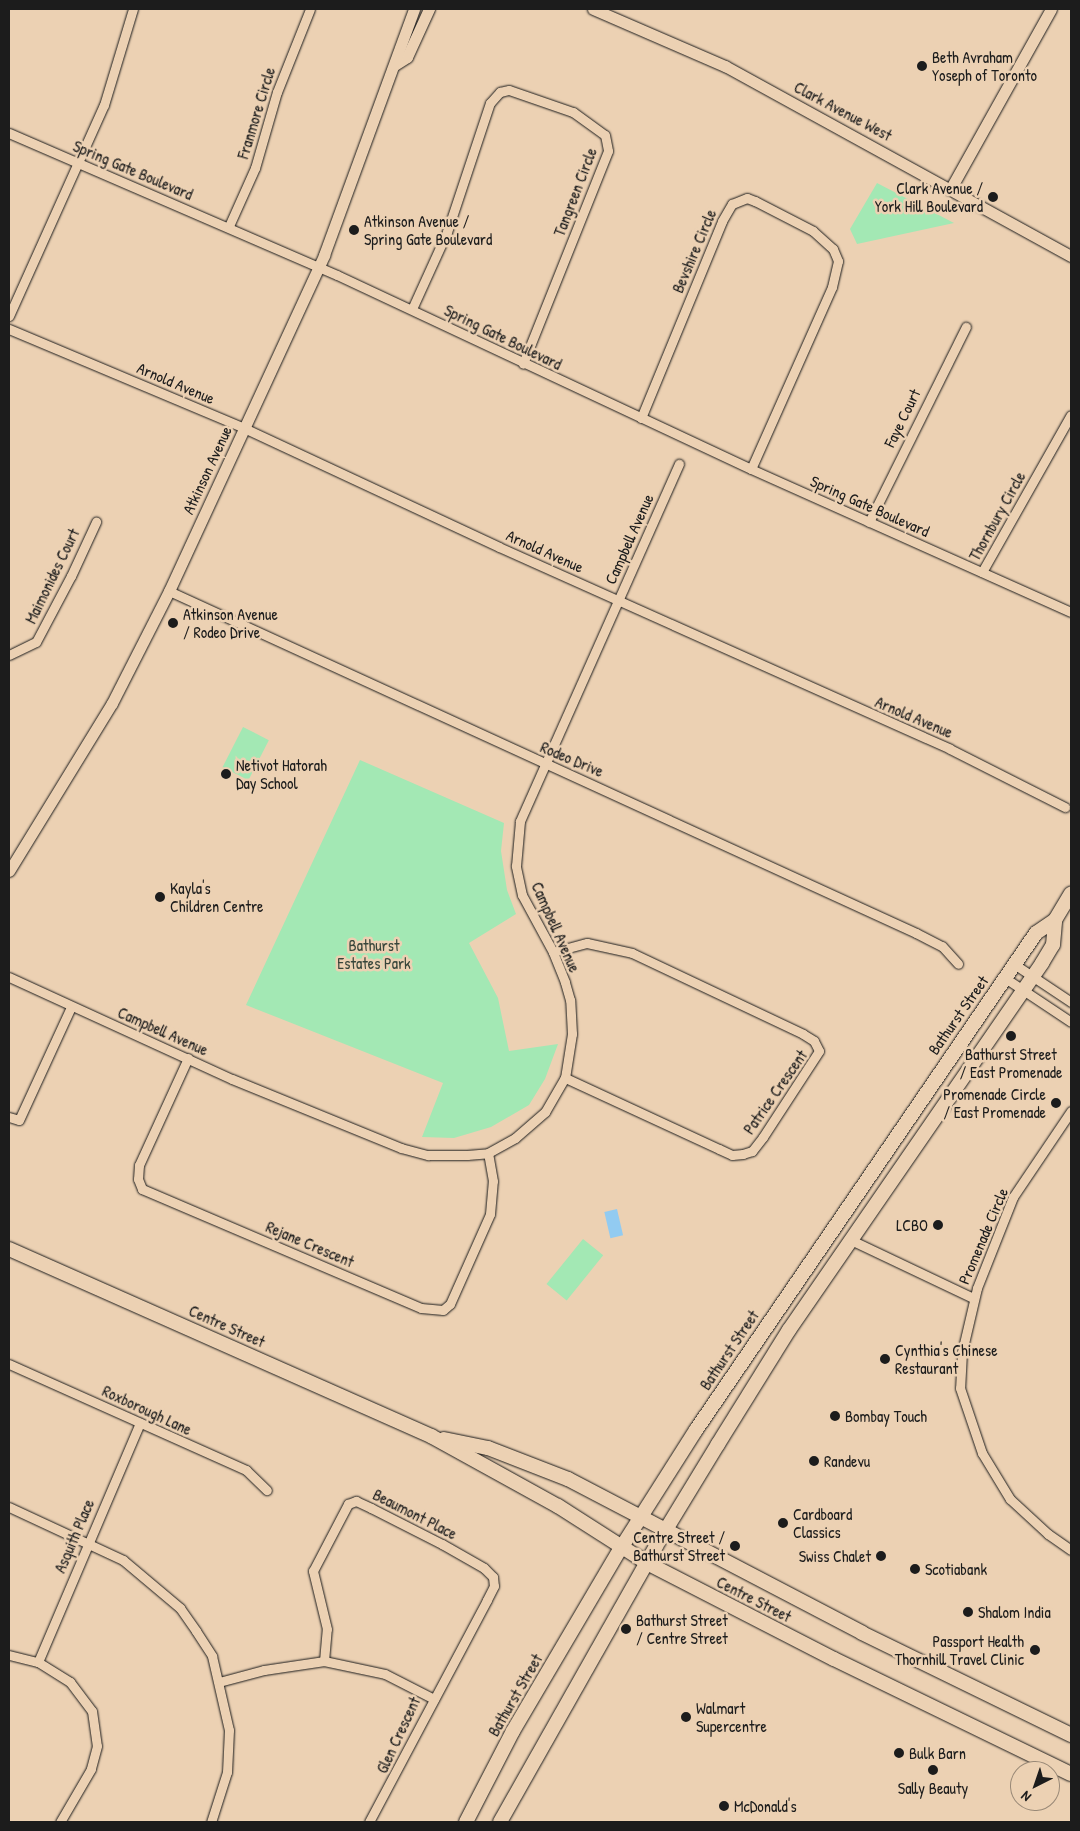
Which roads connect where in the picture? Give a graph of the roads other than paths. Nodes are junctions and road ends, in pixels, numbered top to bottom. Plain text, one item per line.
1 (133, 9) edge
2 (310, 9) edge
3 (414, 9) edge
4 (429, 9) edge
5 (593, 9) edge
6 (1051, 9) edge
7 (396, 64) junction
8 (9, 133) edge
9 (76, 162) junction
10 (951, 188) junction
11 (229, 226) junction
12 (1071, 256) edge
13 (319, 267) junction
14 (412, 309) junction
15 (9, 316) edge
16 (966, 328) dead end
17 (9, 329) edge
18 (523, 364) junction
19 (1071, 415) edge
20 (641, 418) junction
21 (244, 428) junction
22 (679, 464) dead end
23 (751, 469) junction
24 (96, 522) dead end
25 (869, 522) junction
26 (982, 572) junction
27 (169, 590) junction
28 (618, 601) junction
29 (1071, 612) edge
30 (9, 655) edge
31 (547, 765) junction
32 (1065, 807) dead end
33 (9, 871) edge
34 (1071, 893) edge
35 (1054, 920) junction
36 (553, 952) junction
37 (958, 964) dead end
38 (1014, 964) junction
39 (9, 977) edge
40 (1033, 977) junction
41 (1005, 978) junction
42 (1024, 990) junction
43 (1071, 1002) edge
44 (71, 1007) junction
45 (1071, 1022) edge
46 (188, 1058) junction
47 (565, 1078) junction
48 (1071, 1111) edge
49 (9, 1117) edge
50 (488, 1153) junction
51 (851, 1240) junction
52 (9, 1249) edge
53 (973, 1298) junction
54 (9, 1364) edge
55 (140, 1423) junction
56 (431, 1436) junction
57 (267, 1490) dead end
58 (9, 1507) edge
59 (640, 1519) junction
60 (665, 1532) junction
61 (86, 1543) junction
62 (621, 1548) junction
63 (1071, 1550) edge
64 (647, 1563) junction
65 (9, 1655) edge
66 (324, 1661) junction
67 (38, 1662) junction
68 (219, 1682) junction
69 (434, 1699) junction
70 (1071, 1735) edge
71 (1071, 1774) edge
72 (60, 1822) edge
73 (211, 1822) edge
74 (369, 1822) edge
75 (466, 1822) edge
76 (500, 1822) edge

1 - 9 street
2 - 11 street, Franmore Circle
3 - 7 street, Atkinson Avenue
4 - 7 street, Atkinson Avenue
5 - 10 street, Clark Avenue West
6 - 10 street
7 - 13 street, Atkinson Avenue
8 - 9 street, Spring Gate Boulevard
9 - 11 street, Spring Gate Boulevard
9 - 15 street
10 - 12 street, Clark Avenue West
11 - 13 street, Spring Gate Boulevard
13 - 14 street, Spring Gate Boulevard
13 - 21 street, Atkinson Avenue
14 - 18 street, Spring Gate Boulevard
14 - 18 street, Tangreen Circle
16 - 25 street, Faye Court
17 - 21 street, Arnold Avenue
18 - 20 street, Spring Gate Boulevard
19 - 26 street, Thornbury Circle
20 - 23 street, Spring Gate Boulevard
20 - 23 street, Bevshire Circle
21 - 27 street, Atkinson Avenue
21 - 28 street, Arnold Avenue
22 - 28 street, Campbell Avenue
23 - 25 street, Spring Gate Boulevard
24 - 30 street, Maimonides Court
25 - 26 street, Spring Gate Boulevard
26 - 29 street, Thornbury Circle
27 - 31 street, Rodeo Drive
27 - 33 street, Atkinson Avenue
28 - 31 street, Campbell Avenue
28 - 32 street, Arnold Avenue
31 - 36 street, Campbell Avenue
31 - 37 street, Rodeo Drive
34 - 35 main road, Bathurst Street
35 - 38 main road, Bathurst Street
35 - 40 main road, Bathurst Street
36 - 47 street, Campbell Avenue
36 - 47 street, Patrice Crescent
38 - 40 street
38 - 41 main road, Bathurst Street
39 - 44 street, Campbell Avenue
40 - 42 main road, Bathurst Street
40 - 43 street
41 - 42 street
41 - 59 main road, Bathurst Street
42 - 45 street
42 - 51 main road, Bathurst Street
44 - 46 street, Campbell Avenue
44 - 49 street
46 - 50 street, Campbell Avenue
46 - 50 street, Rejane Crescent
47 - 50 street, Campbell Avenue
48 - 53 street, Promenade Circle
51 - 53 street, Promenade Circle
51 - 60 main road, Bathurst Street
52 - 56 main road, Centre Street
53 - 63 street, Promenade Circle
54 - 55 street, Roxborough Lane
55 - 57 street, Roxborough Lane
55 - 61 street, Asquith Place
56 - 59 main road, Centre Street
56 - 62 main road, Centre Street
58 - 61 street
59 - 60 main road, Centre Street
59 - 62 main road, Bathurst Street
60 - 64 main road, Bathurst Street
60 - 70 main road, Centre Street
61 - 67 street, Asquith Place
61 - 68 street
62 - 64 main road, Centre Street
62 - 75 main road, Bathurst Street
64 - 71 main road, Centre Street
64 - 76 main road, Bathurst Street
65 - 67 street
66 - 68 street, Glen Crescent
66 - 69 street, Glen Crescent
66 - 69 street, Beaumont Place
67 - 72 street
68 - 73 street
69 - 74 street, Glen Crescent

